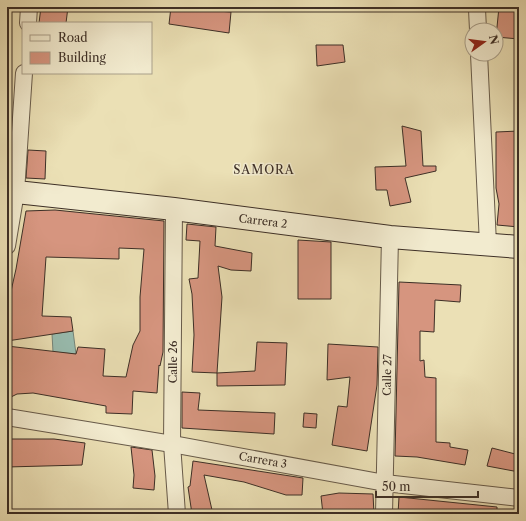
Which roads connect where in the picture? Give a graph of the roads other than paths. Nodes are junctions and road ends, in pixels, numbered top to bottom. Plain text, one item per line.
1 (29, 7) edge
2 (477, 9) dead end
3 (28, 22) edge
4 (478, 22) edge
5 (479, 62) edge
6 (24, 74) edge
7 (11, 192) edge
8 (174, 210) junction
9 (390, 237) junction
10 (488, 244) junction
11 (7, 246) edge
12 (519, 247) edge
13 (7, 417) edge
14 (172, 444) junction
15 (385, 483) junction
16 (519, 498) edge
17 (177, 514) edge
18 (384, 514) edge

1 - 3 street
2 - 4 street
5 - 10 street
6 - 7 street
7 - 8 street, Carrera 2
7 - 11 street
8 - 9 street, Carrera 2
8 - 14 street, Calle 26
9 - 10 street, Carrera 2
9 - 15 street, Calle 27
10 - 12 street, Carrera 2
13 - 14 street, Carrera 3
14 - 15 street, Carrera 3
14 - 17 street, Calle 26
15 - 16 street, Carrera 3
15 - 18 street, Calle 27

